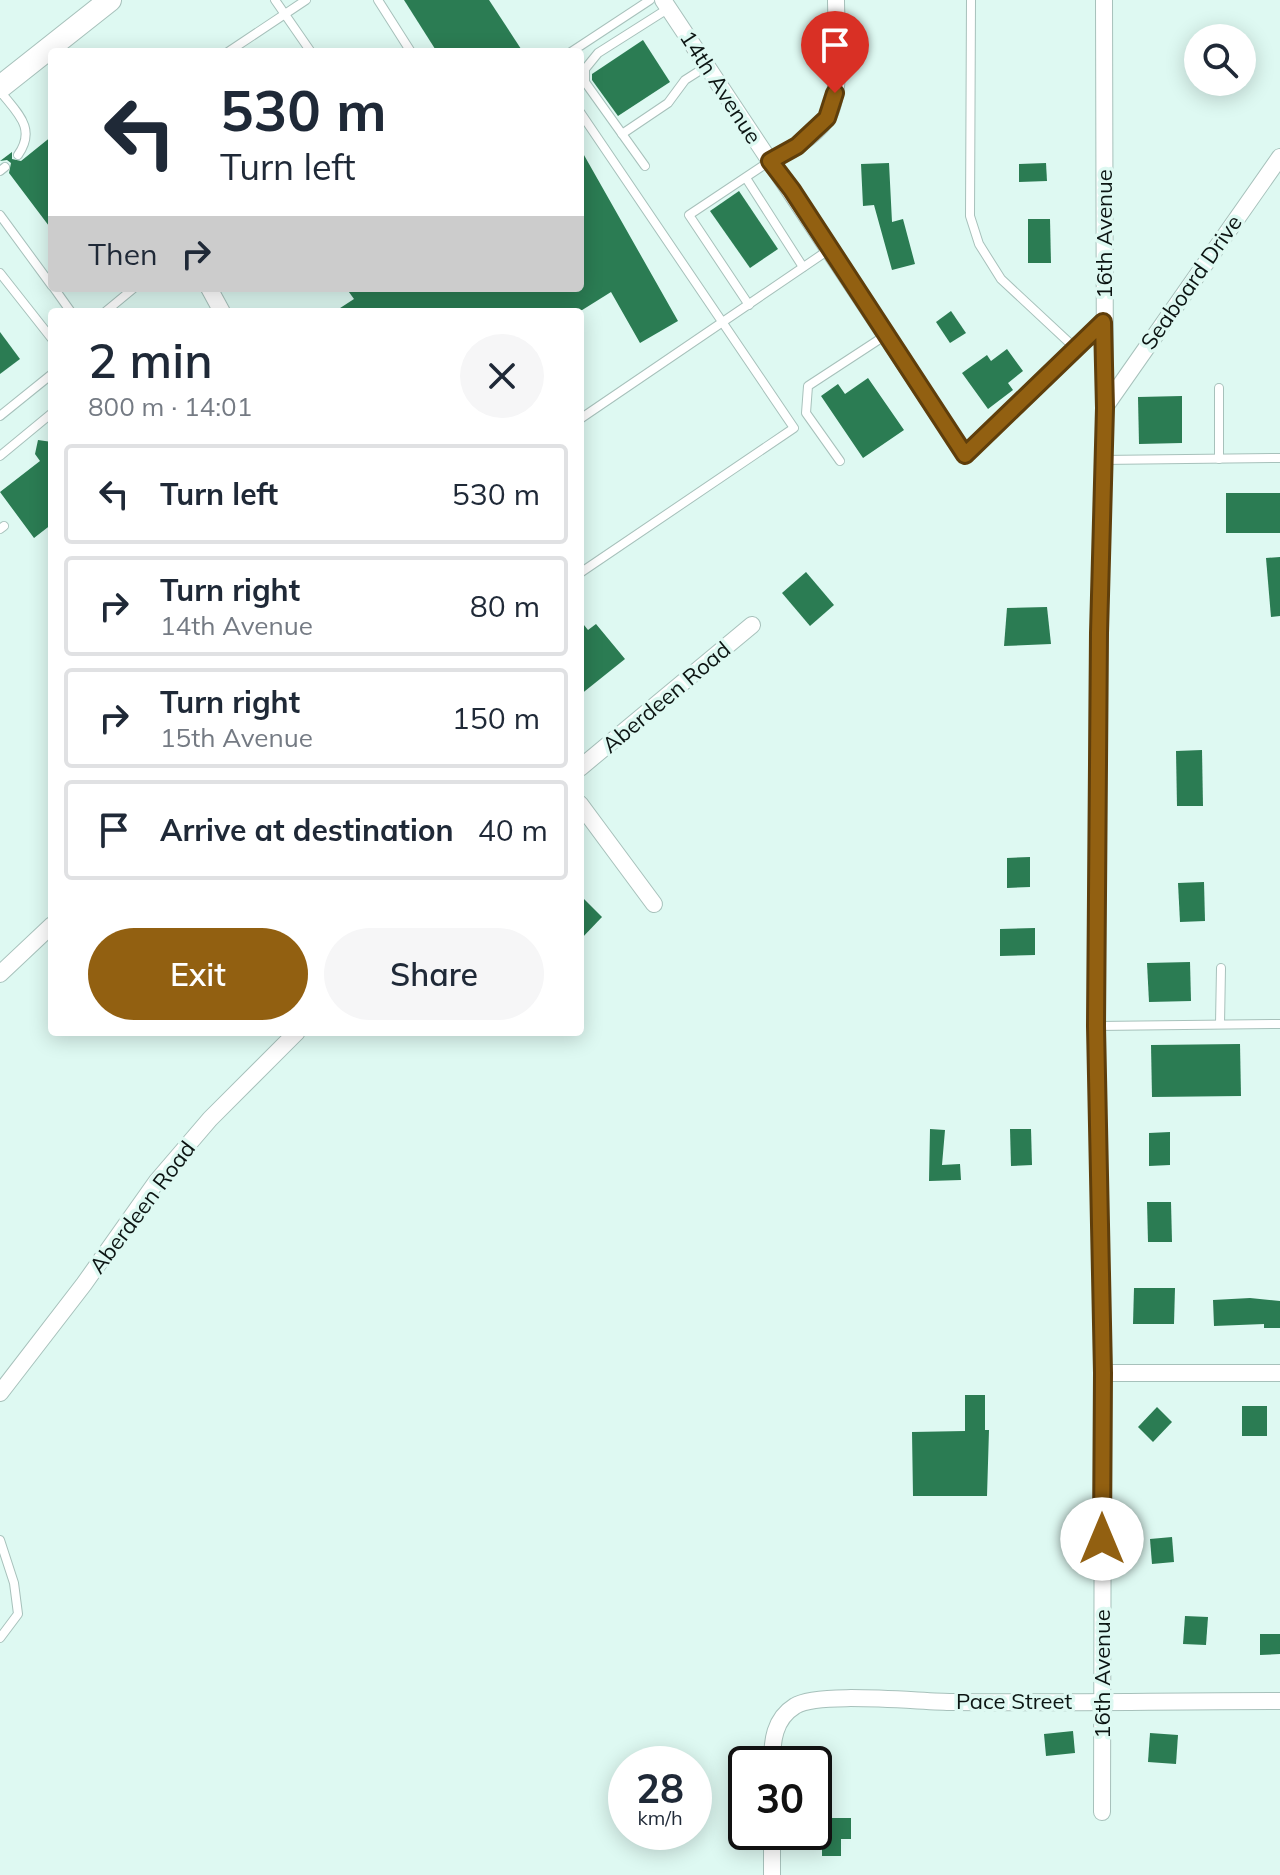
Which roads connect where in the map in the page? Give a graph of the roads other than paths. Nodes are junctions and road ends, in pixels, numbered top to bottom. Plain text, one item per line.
1 (110, 0) edge
2 (275, 0) edge
3 (306, 0) edge
4 (378, 0) edge
5 (650, 0) edge
6 (836, 0) edge
7 (971, 0) edge
8 (1104, 0) edge
9 (666, 4) edge
10 (284, 14) junction
11 (65, 45) edge
12 (234, 48) edge
13 (308, 48) edge
14 (408, 48) edge
15 (577, 48) edge
16 (48, 57) edge
17 (708, 66) junction
18 (0, 89) edge
19 (584, 118) edge
20 (622, 134) junction
21 (18, 155) dead end
22 (1280, 157) edge
23 (770, 161) junction
24 (645, 166) dead end
25 (746, 178) junction
26 (0, 215) edge
27 (830, 249) junction
28 (803, 267) junction
29 (0, 273) edge
30 (48, 280) edge
31 (129, 292) edge
32 (749, 305) junction
33 (110, 308) edge
34 (724, 322) junction
35 (1103, 322) junction
36 (48, 334) edge
37 (887, 335) junction
38 (1076, 349) junction
39 (48, 377) edge
40 (1219, 388) dead end
41 (1105, 408) junction
42 (0, 416) edge
43 (48, 416) edge
44 (584, 416) edge
45 (0, 456) edge
46 (1280, 458) edge
47 (1219, 459) junction
48 (1101, 460) junction
49 (840, 461) dead end
50 (584, 570) edge
51 (752, 625) dead end
52 (584, 765) edge
53 (584, 809) edge
54 (654, 904) dead end
55 (48, 929) edge
56 (1221, 968) dead end
57 (0, 974) edge
58 (1220, 1024) junction
59 (1280, 1024) edge
60 (1096, 1026) junction
61 (287, 1036) edge
62 (1103, 1373) junction
63 (1280, 1373) edge
64 (2, 1386) edge
65 (0, 1540) edge
66 (0, 1638) edge
67 (1103, 1701) junction
68 (1280, 1701) edge
69 (772, 1746) edge
70 (1102, 1812) dead end
71 (772, 1850) edge
72 (772, 1875) edge

1 - 11 main road
2 - 10 lane
3 - 10 lane
4 - 14 lane
5 - 15 lane
6 - 23 street
7 - 38 lane
8 - 35 street, 16th Avenue
9 - 17 street, 14th Avenue
9 - 20 lane
10 - 12 lane
10 - 13 lane
16 - 18 main road
17 - 20 lane
17 - 23 street, 14th Avenue
18 - 21 lane
19 - 34 lane
20 - 24 lane
22 - 41 street, Seaboard Drive
23 - 25 lane
23 - 27 street, 14th Avenue
25 - 28 lane
25 - 32 lane
26 - 30 lane
27 - 28 lane
27 - 37 street, 14th Avenue
28 - 32 lane
29 - 36 lane
31 - 33 lane
32 - 34 lane
34 - 44 lane
34 - 50 lane
35 - 38 street
35 - 41 street, 16th Avenue
37 - 38 street, 14th Avenue
37 - 49 lane
39 - 42 lane
40 - 47 lane
41 - 48 street, 16th Avenue
43 - 45 lane
46 - 47 lane
47 - 48 lane
48 - 60 street, 16th Avenue
51 - 52 street, Aberdeen Road
53 - 54 street
55 - 57 street
56 - 58 lane
58 - 59 lane
58 - 60 lane
60 - 62 street, 16th Avenue
61 - 64 street, Aberdeen Road
62 - 63 street
62 - 67 street, 16th Avenue
65 - 66 lane
67 - 68 street, Pace Street
67 - 69 street, Pace Street
67 - 70 street, 16th Avenue
71 - 72 street

